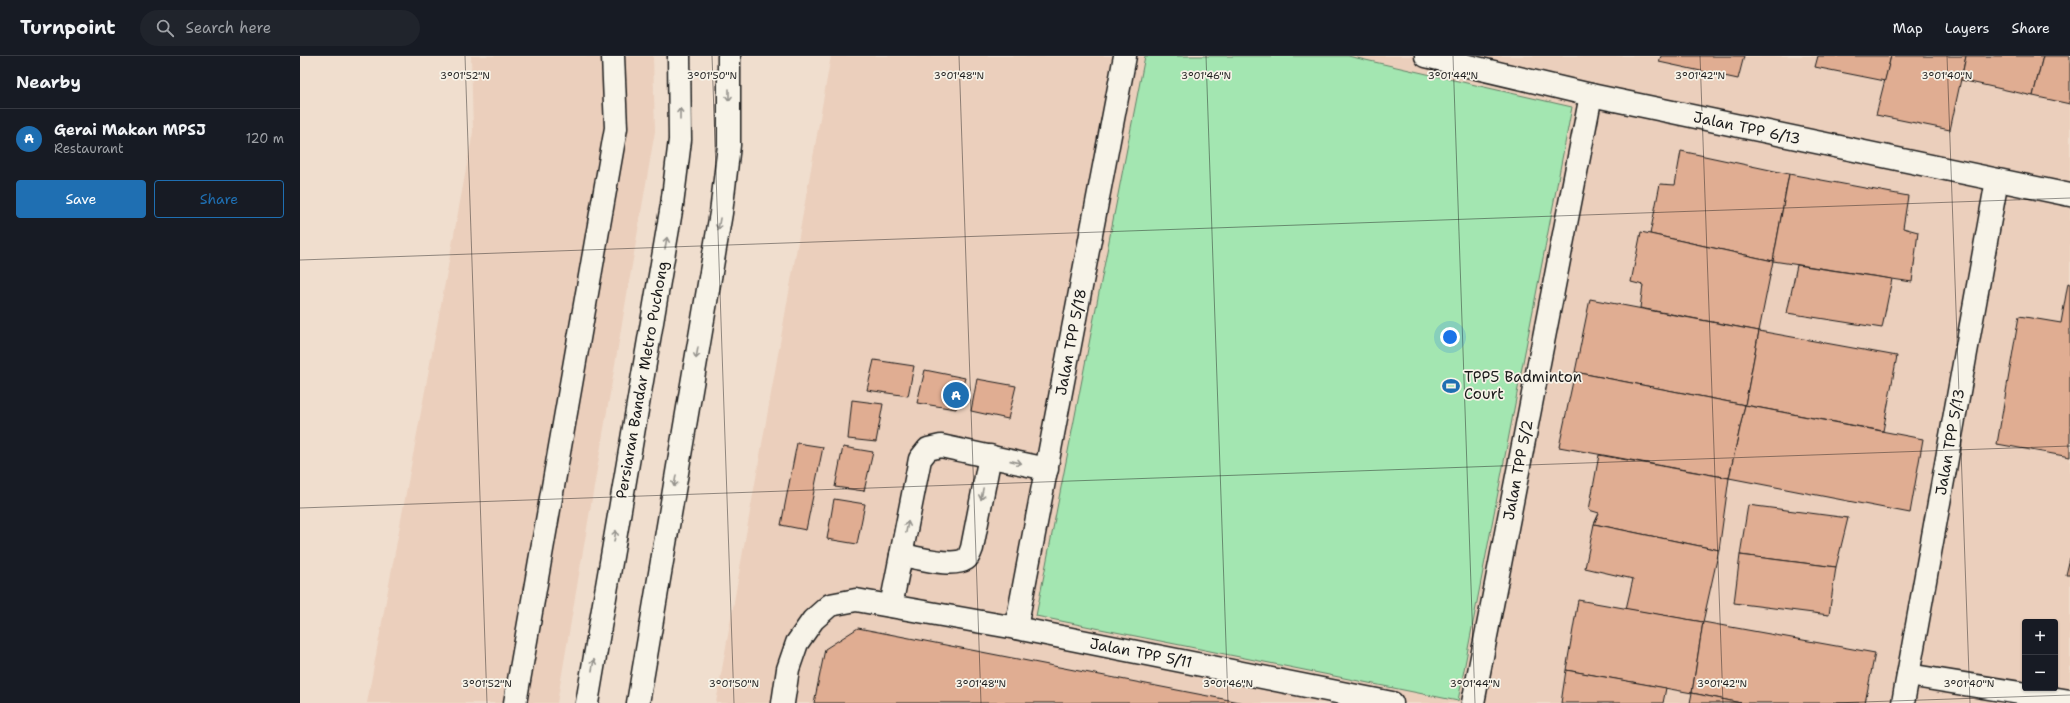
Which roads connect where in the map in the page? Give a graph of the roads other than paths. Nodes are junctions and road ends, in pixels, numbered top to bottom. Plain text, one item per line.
1 (613, 56) edge
2 (679, 56) edge
3 (729, 56) edge
4 (1125, 56) edge
5 (1426, 56) edge
6 (1591, 95) junction
7 (1997, 180) junction
8 (2070, 195) edge
9 (990, 456) junction
10 (1047, 469) junction
11 (901, 555) junction
12 (891, 606) junction
13 (1016, 628) junction
14 (1908, 675) junction
15 (2070, 701) edge
16 (515, 703) edge
17 (586, 703) edge
18 (638, 703) edge
19 (783, 703) edge
20 (1392, 703) edge
21 (1473, 703) edge
22 (1903, 703) edge

1 - 16 street
17 -> 2 street, Persiaran Bandar Metro Puchong
3 -> 18 street
4 - 10 street, Jalan TPP 5/18
5 - 6 street, Jalan TPP 6/13
6 - 7 street, Jalan TPP 6/13
6 - 21 street, Jalan TPP 5/2
7 - 8 street, Jalan TPP 6/13
7 - 14 street, Jalan TPP 5/13
9 -> 10 street
9 -> 11 street
11 -> 9 street
10 - 13 street, Jalan TPP 5/18
11 - 12 street
12 - 13 street, Jalan TPP 5/11
12 - 19 street, Jalan TPP 5/11
13 - 20 street, Jalan TPP 5/11
14 - 15 street
14 - 22 street, Jalan TPP 5/13

